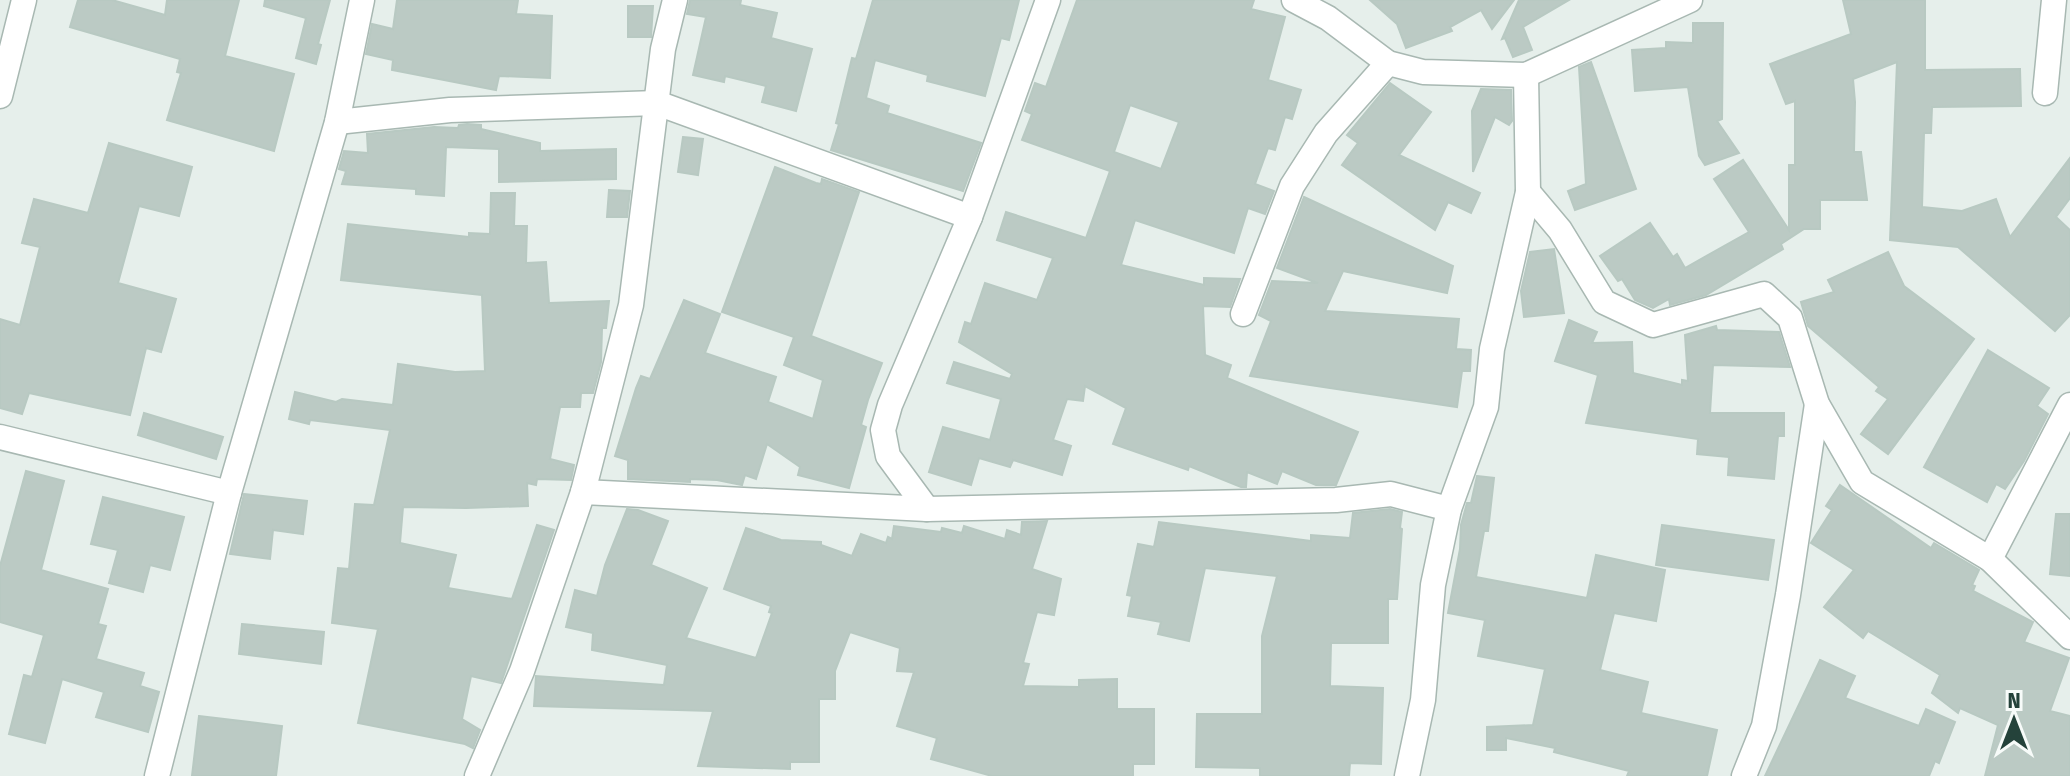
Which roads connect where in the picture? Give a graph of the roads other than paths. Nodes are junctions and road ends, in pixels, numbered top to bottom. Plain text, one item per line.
1 (24, 0) edge
2 (362, 0) edge
3 (675, 0) edge
4 (1048, 0) edge
5 (1294, 0) edge
6 (1690, 0) edge
7 (2054, 0) edge
8 (1388, 63) junction
9 (1526, 75) junction
10 (2045, 93) dead end
11 (0, 96) edge
12 (657, 103) junction
13 (337, 122) junction
14 (1528, 192) junction
15 (970, 217) junction
16 (1243, 314) dead end
17 (1817, 404) junction
18 (2070, 405) edge
19 (0, 437) edge
20 (583, 492) junction
21 (229, 493) junction
22 (927, 509) junction
23 (1449, 509) junction
24 (1990, 559) junction
25 (2070, 637) edge
26 (157, 776) edge
27 (477, 776) edge
28 (1407, 776) edge
29 (1744, 776) edge

1 - 11 street
2 - 13 street
3 - 12 street
4 - 15 street
5 - 8 street
6 - 9 street
7 - 10 street
8 - 9 street
8 - 16 street
9 - 14 street
12 - 13 street
12 - 15 street
12 - 20 street
13 - 21 street
14 - 17 street
14 - 23 street
15 - 22 street
17 - 24 street
17 - 29 street
18 - 24 street
19 - 21 street
20 - 22 street
20 - 27 street
21 - 26 street
22 - 23 street
23 - 28 street
24 - 25 street

